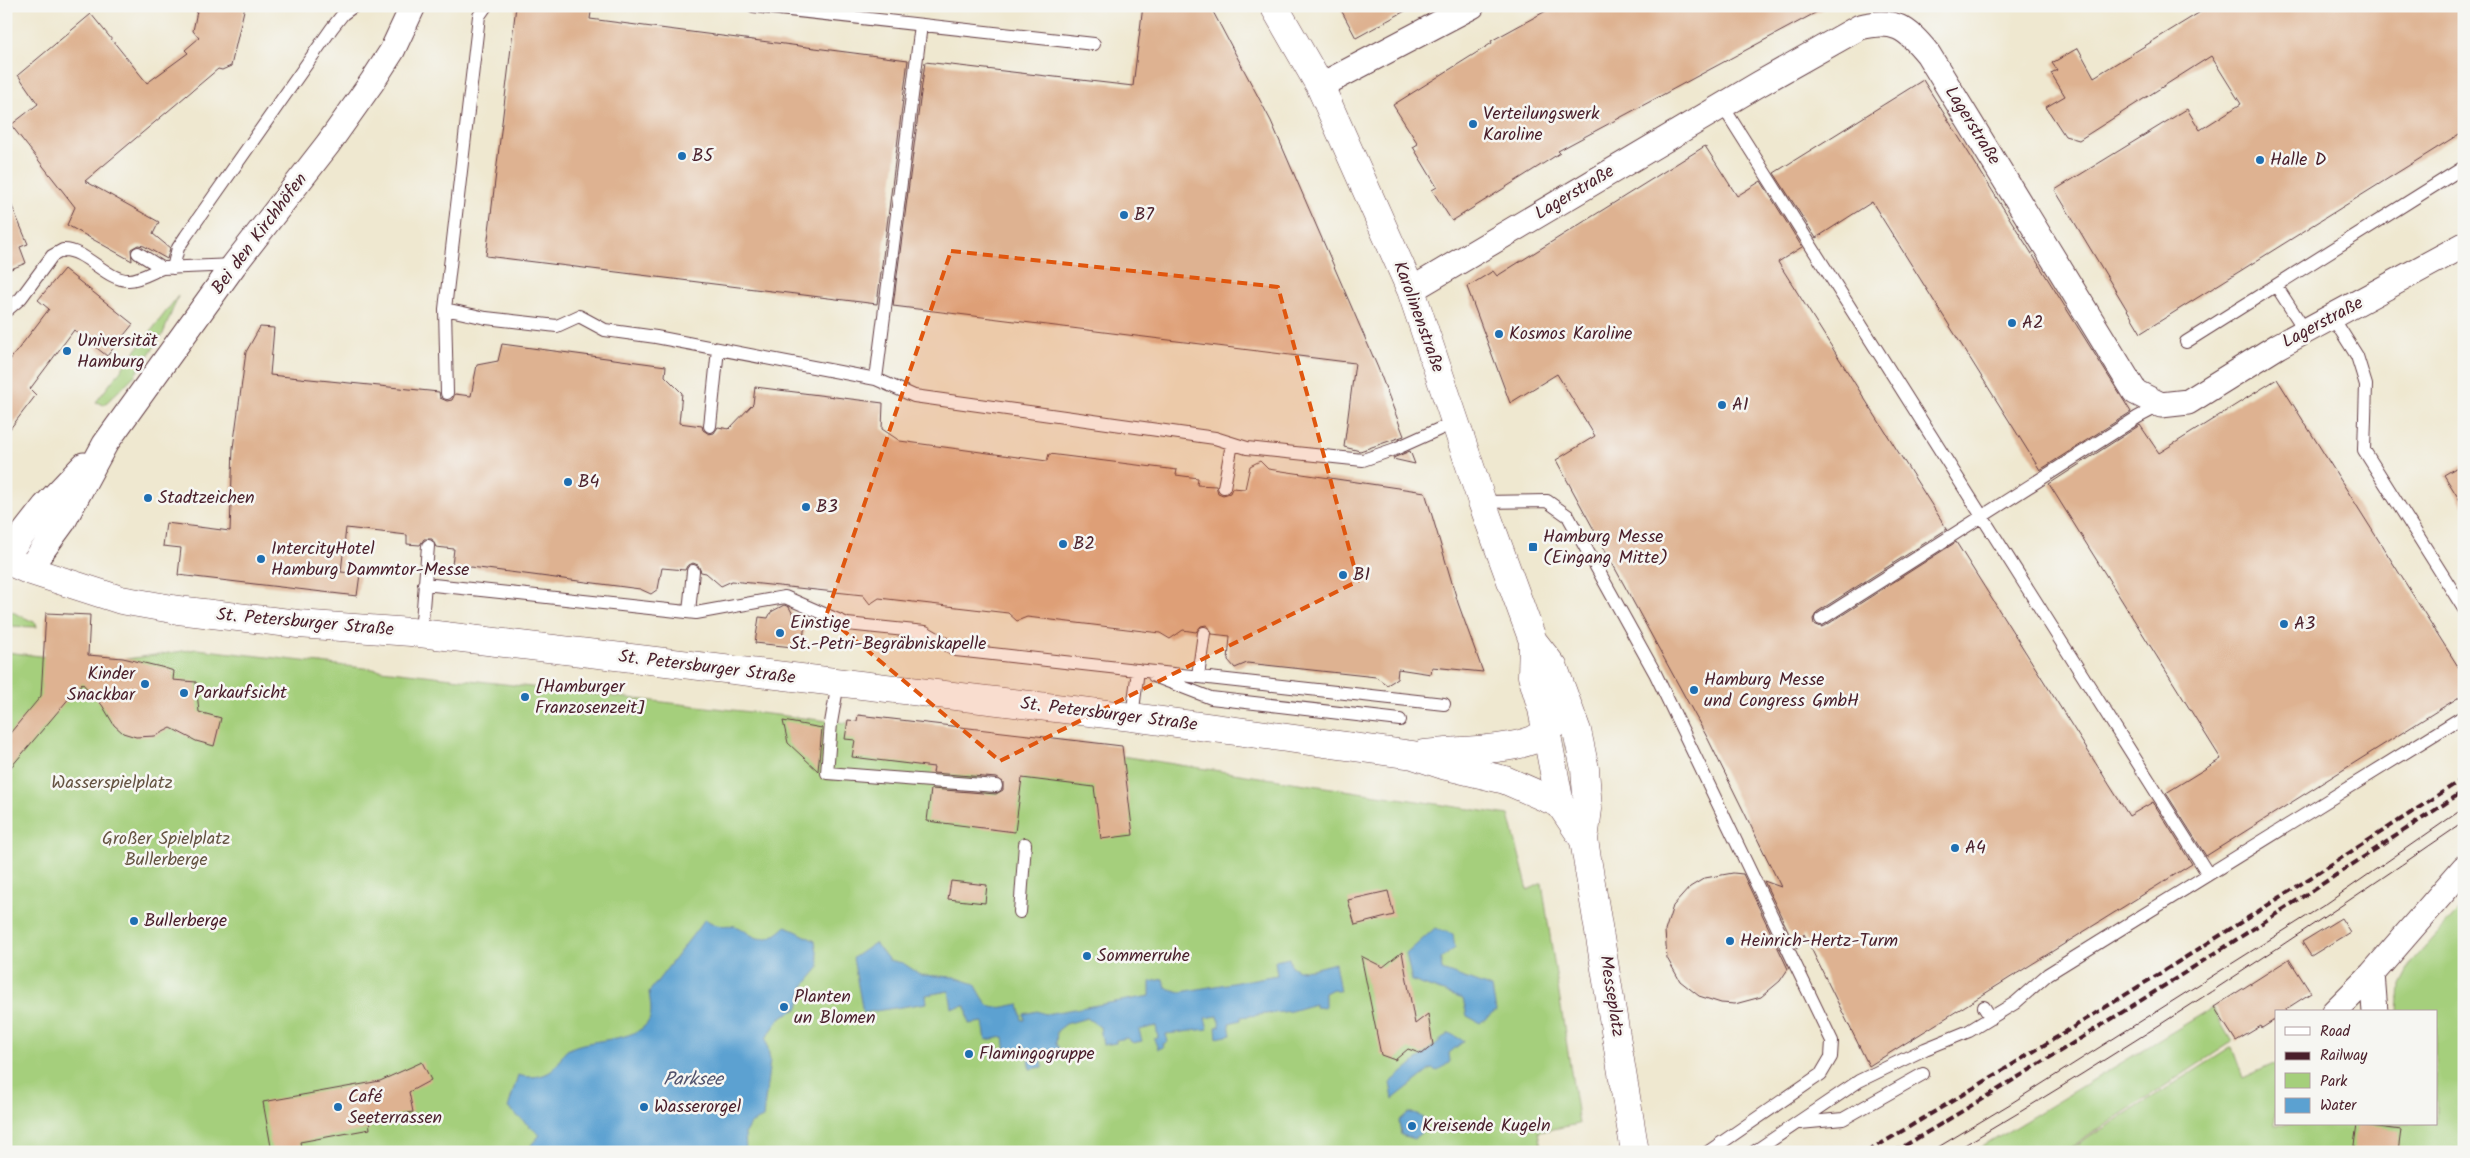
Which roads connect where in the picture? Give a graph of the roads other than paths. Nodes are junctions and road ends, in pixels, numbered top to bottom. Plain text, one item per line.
1 (354, 6) edge
2 (486, 6) edge
3 (753, 6) edge
4 (1274, 6) edge
5 (1472, 6) edge
6 (410, 13) edge
7 (921, 25) junction
8 (1094, 44) dead end
9 (1320, 86) junction
10 (1722, 105) junction
11 (2464, 167) edge
12 (2464, 245) edge
13 (138, 254) dead end
14 (234, 264) junction
15 (167, 268) junction
16 (2277, 287) junction
17 (1411, 290) junction
18 (445, 309) junction
19 (6, 311) edge
20 (2332, 318) junction
21 (2306, 332) junction
22 (2186, 342) dead end
23 (718, 349) junction
24 (876, 379) junction
25 (447, 393) dead end
26 (2161, 405) junction
27 (1455, 422) junction
28 (710, 426) dead end
29 (1232, 444) junction
30 (1224, 487) dead end
31 (1482, 502) junction
32 (1983, 516) junction
33 (428, 546) dead end
34 (14, 562) edge
35 (693, 571) dead end
36 (424, 584) junction
37 (2464, 609) edge
38 (689, 612) junction
39 (1821, 619) dead end
40 (421, 633) junction
41 (1204, 633) dead end
42 (1533, 641) junction
43 (1138, 670) junction
44 (1198, 676) junction
45 (838, 683) junction
46 (1444, 704) dead end
47 (1568, 708) junction
48 (2464, 716) edge
49 (1132, 717) junction
50 (1400, 720) dead end
51 (1546, 732) junction
52 (1582, 754) joint
53 (1414, 755) junction
54 (1552, 760) joint
55 (996, 786) dead end
56 (1560, 804) junction
57 (1584, 840) junction
58 (1025, 844) dead end
59 (2464, 868) edge
60 (2208, 874) junction
61 (1020, 912) dead end
62 (2372, 974) junction
63 (1984, 1007) dead end
64 (2336, 1010) edge
65 (2375, 1010) edge
66 (1991, 1018) junction
67 (1923, 1074) dead end
68 (1797, 1123) junction
69 (1635, 1152) edge
70 (1708, 1152) edge
71 (1754, 1152) edge

1 - 15 lane
2 - 18 lane
3 - 7 lane
4 - 9 street, Karolinenstraße
5 - 9 street
6 - 14 street, Bei den Kirchhöfen
7 - 8 lane
7 - 24 lane
9 - 17 street, Karolinenstraße
10 - 17 street, Lagerstraße
10 - 26 street, Lagerstraße
10 - 32 lane
11 - 16 lane
12 - 20 street, Lagerstraße
13 - 15 lane
14 - 15 lane
14 - 34 street, Bei den Kirchhöfen
15 - 19 lane
16 - 21 lane
16 - 22 lane
17 - 27 street, Karolinenstraße
18 - 23 lane
18 - 25 lane
20 - 21 street, Lagerstraße
20 - 37 lane
21 - 26 street, Lagerstraße
23 - 24 lane
23 - 28 lane
24 - 29 lane
26 - 32 lane
27 - 29 lane
27 - 31 street, Karolinenstraße
29 - 30 lane
31 - 42 street, Karolinenstraße
31 - 70 lane
32 - 39 lane
32 - 60 lane
33 - 36 lane
34 - 40 street, St. Petersburger Straße
35 - 38 lane
36 - 38 lane
36 - 40 lane
38 - 43 lane
40 - 45 street, St. Petersburger Straße
41 - 44 lane
42 - 47 street, Karolinenstraße
42 - 51 street, Karolinenstraße
43 - 44 lane
43 - 49 lane
43 - 50 lane
44 - 46 lane
45 - 49 street, St. Petersburger Straße
45 - 55 lane
47 - 51 street, St. Petersburger Straße
47 - 52 street, Karolinenstraße
48 - 60 lane
49 - 53 street, St. Petersburger Straße
51 - 53 street, St. Petersburger Straße
51 - 54 street, Karolinenstraße
52 - 57 street, Messeplatz
53 - 56 street, St. Petersburger Straße
54 - 56 street, Messeplatz
56 - 57 street, Messeplatz
57 - 69 street, Messeplatz
58 - 61 lane
59 - 62 street
60 - 66 lane
62 - 64 street
62 - 65 street
63 - 66 lane
66 - 68 lane
67 - 68 lane
68 - 71 lane

